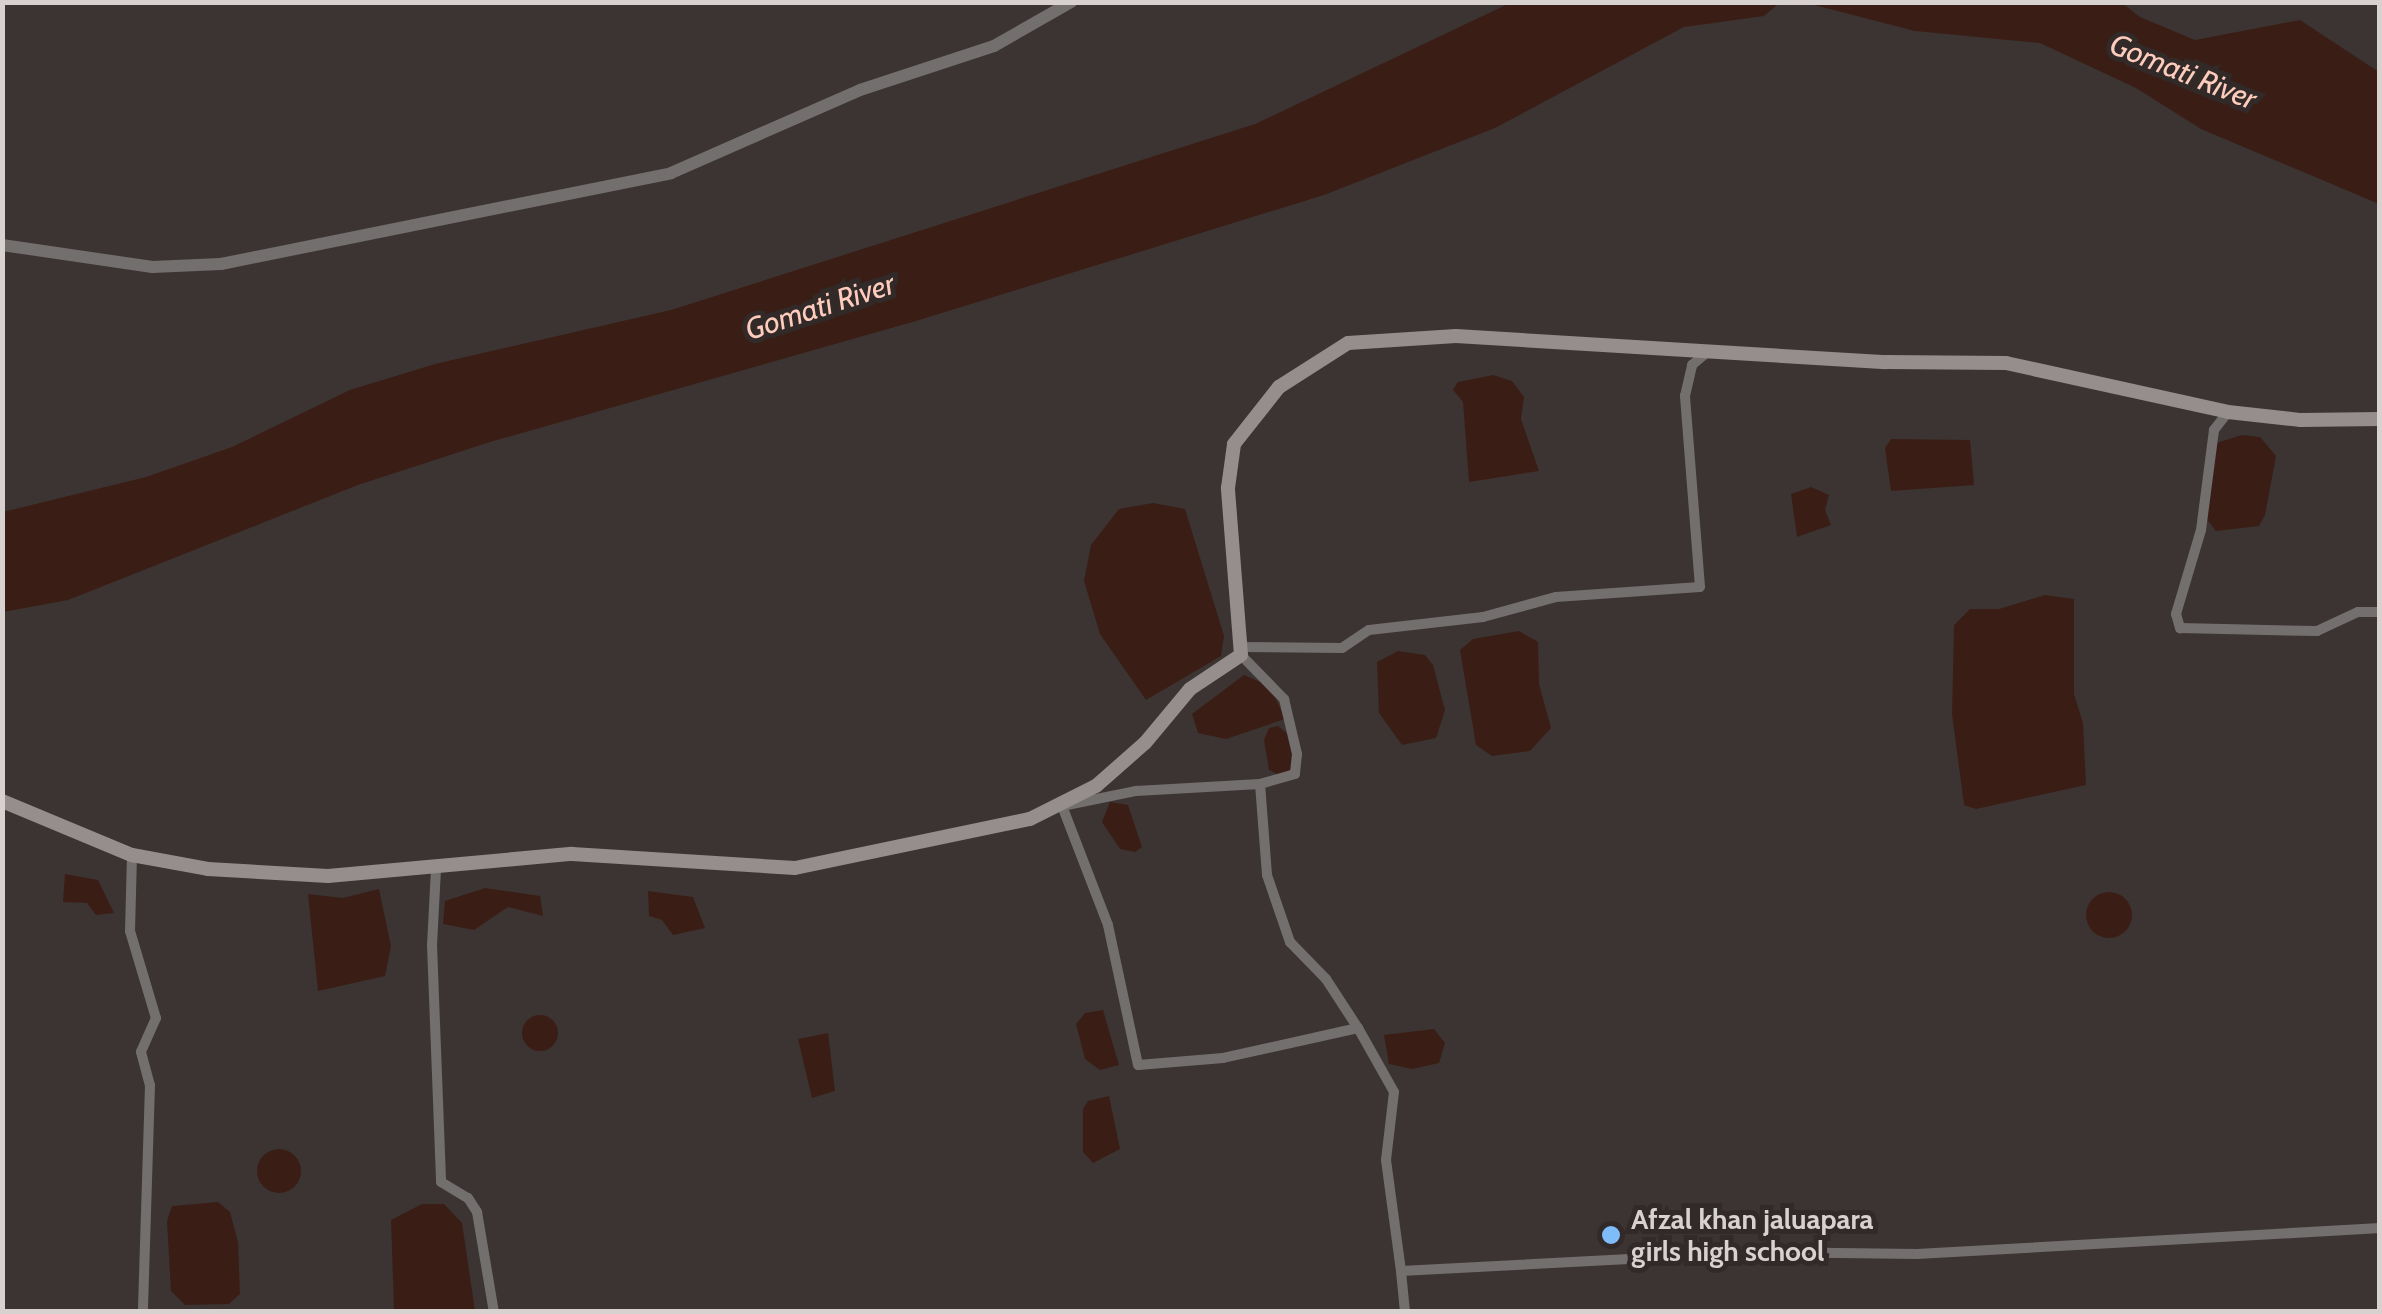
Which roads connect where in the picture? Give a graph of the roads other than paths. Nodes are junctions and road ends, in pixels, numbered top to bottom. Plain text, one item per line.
1 (1070, 2) edge
2 (1057, 7) edge
3 (2, 244) edge
4 (1711, 349) junction
5 (2228, 412) junction
6 (2380, 418) edge
7 (2380, 612) edge
8 (1241, 651) junction
9 (1260, 784) junction
10 (2, 800) edge
11 (1062, 806) junction
12 (132, 855) junction
13 (436, 869) junction
14 (1358, 1028) junction
15 (2380, 1228) edge
16 (1401, 1271) junction
17 (143, 1312) edge
18 (494, 1312) edge
19 (1405, 1312) edge

1 - 2 street
2 - 3 street
4 - 5 main road
4 - 8 street
4 - 8 main road
5 - 6 main road
5 - 7 street
8 - 9 street
8 - 11 main road
9 - 11 street
9 - 14 street
10 - 12 main road
11 - 13 main road
11 - 14 street
12 - 13 main road
12 - 17 street
13 - 18 street
14 - 16 street
15 - 16 street
16 - 19 street

